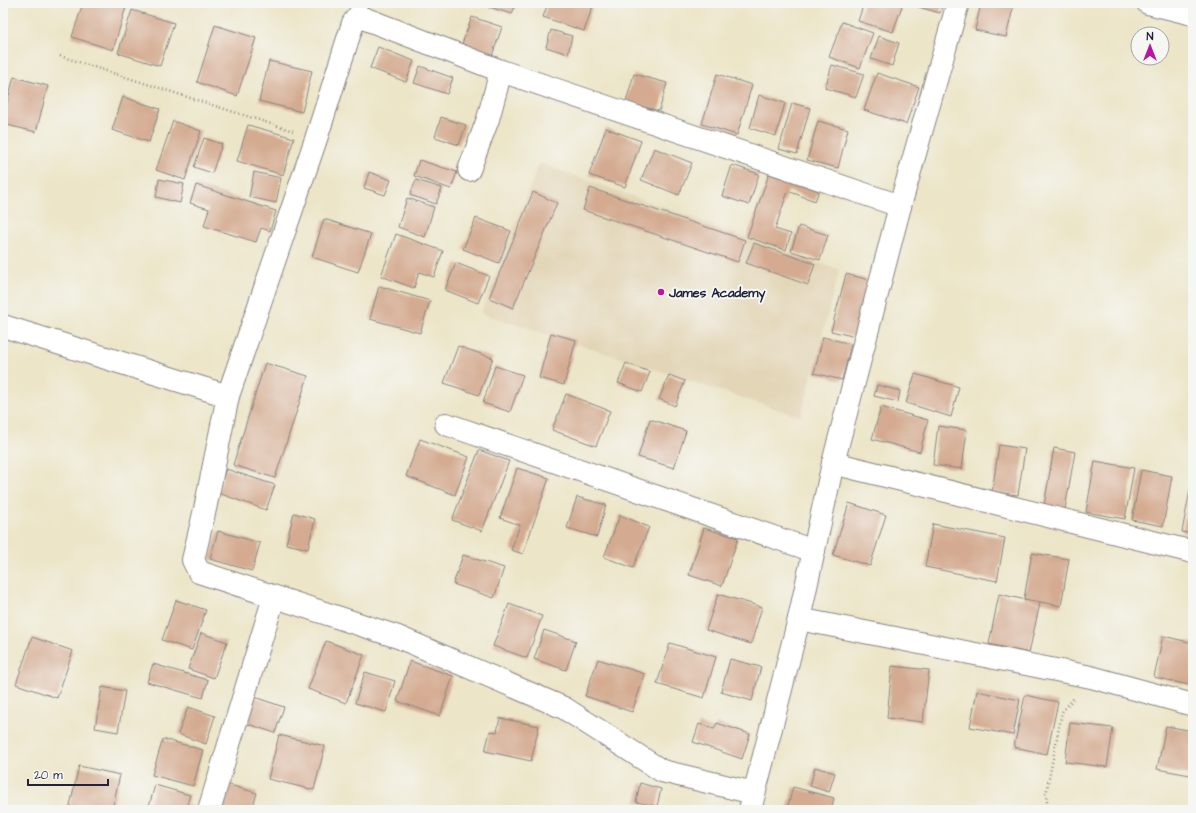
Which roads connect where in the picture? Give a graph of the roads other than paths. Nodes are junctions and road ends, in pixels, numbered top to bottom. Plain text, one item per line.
1 (958, 3) edge
2 (1149, 3) edge
3 (1193, 14) edge
4 (501, 71) junction
5 (470, 170) dead end
6 (900, 206) junction
7 (3, 326) edge
8 (228, 396) junction
9 (446, 424) dead end
10 (833, 463) junction
11 (814, 552) junction
12 (1193, 552) edge
13 (274, 597) junction
14 (799, 619) junction
15 (1193, 705) edge
16 (752, 801) edge
17 (209, 810) edge

1 - 6 street
2 - 3 street
4 - 5 street
4 - 6 street
4 - 8 street
6 - 10 street
7 - 8 street
8 - 13 street
9 - 11 street
10 - 11 street
10 - 12 street
11 - 14 street
13 - 16 street
13 - 17 street
14 - 15 street
14 - 16 street

